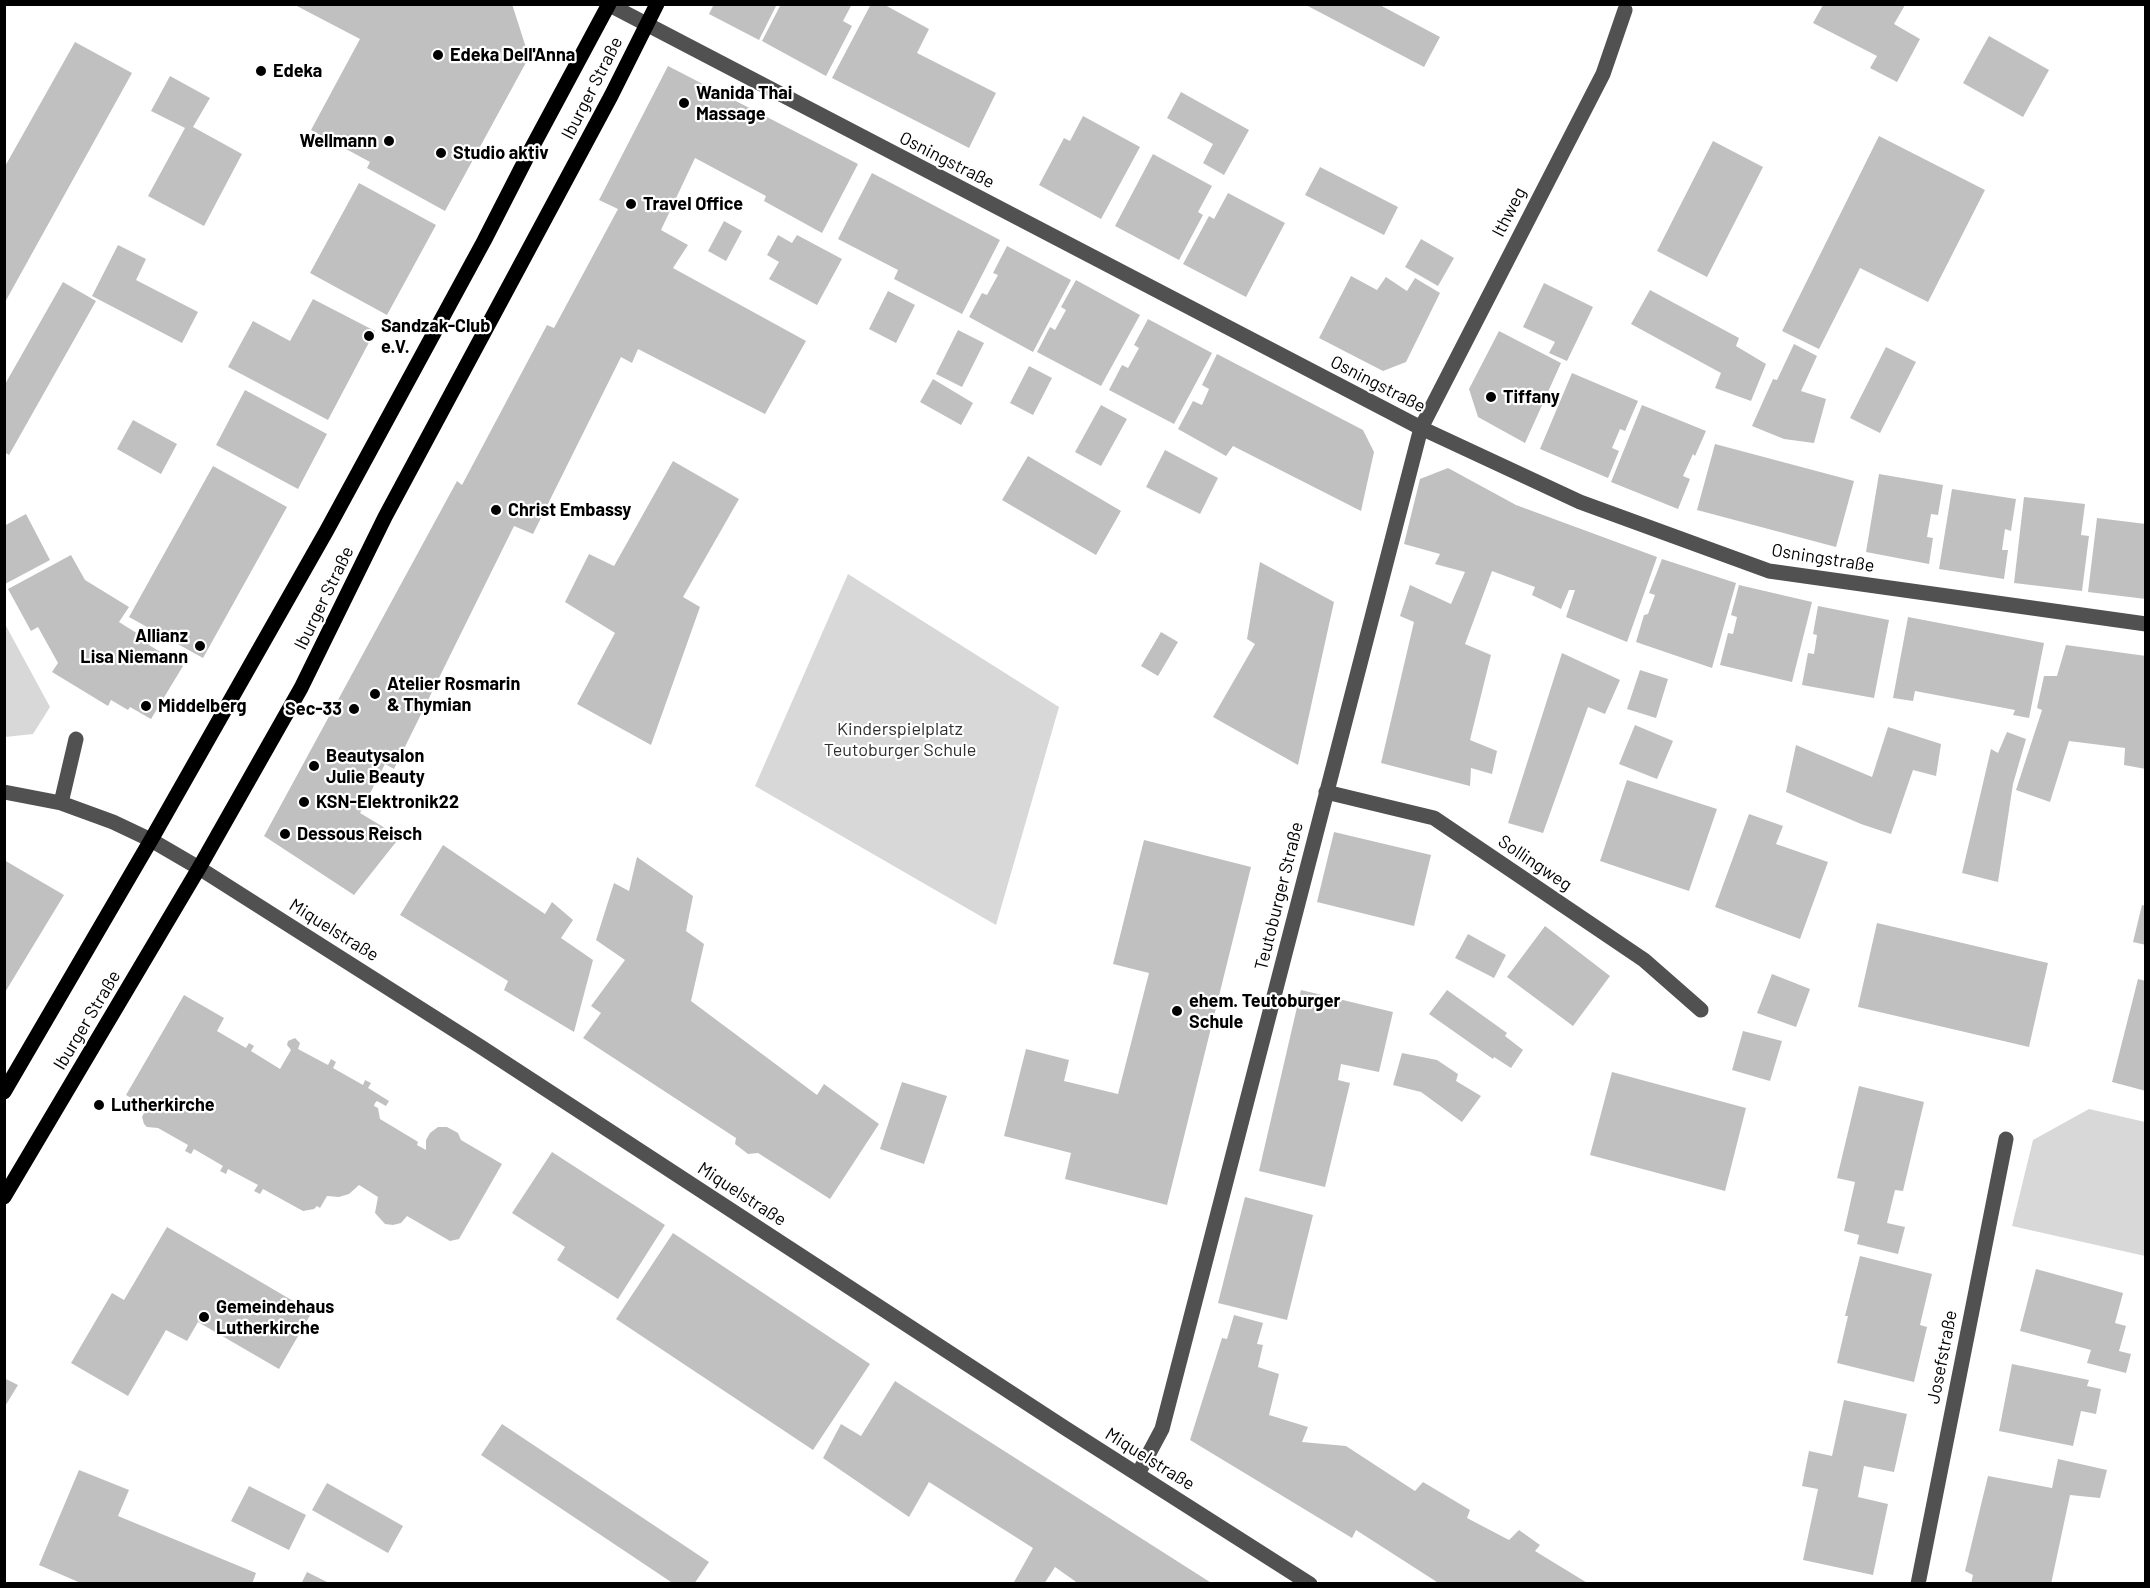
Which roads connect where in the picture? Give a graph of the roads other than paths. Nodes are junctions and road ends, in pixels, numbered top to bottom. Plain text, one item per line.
1 (657, 4) edge
2 (608, 5) edge
3 (1625, 10) dead end
4 (646, 26) junction
5 (1421, 428) junction
6 (2145, 624) edge
7 (75, 739) dead end
8 (4, 792) edge
9 (1326, 792) junction
10 (61, 803) junction
11 (152, 840) junction
12 (199, 868) junction
13 (1701, 1010) dead end
14 (4, 1092) edge
15 (2006, 1139) dead end
16 (4, 1197) edge
17 (1137, 1474) junction
18 (1310, 1584) edge
19 (1918, 1584) edge

1 - 4 main road, Iburger Straße
2 - 4 street, Osningstraße
2 - 11 main road, Iburger Straße
3 - 5 street, Ithweg
4 - 5 street, Osningstraße
4 - 12 main road, Iburger Straße
5 - 6 street, Osningstraße
5 - 9 street, Teutoburger Straße
7 - 10 street
8 - 10 street, Miquelstraße
9 - 13 street, Sollingweg
9 - 17 street, Teutoburger Straße
10 - 11 street, Miquelstraße
11 - 12 street, Miquelstraße
11 - 14 main road, Iburger Straße
12 - 16 main road, Iburger Straße
12 - 17 street, Miquelstraße
15 - 19 street, Josefstraße
17 - 18 street, Miquelstraße

